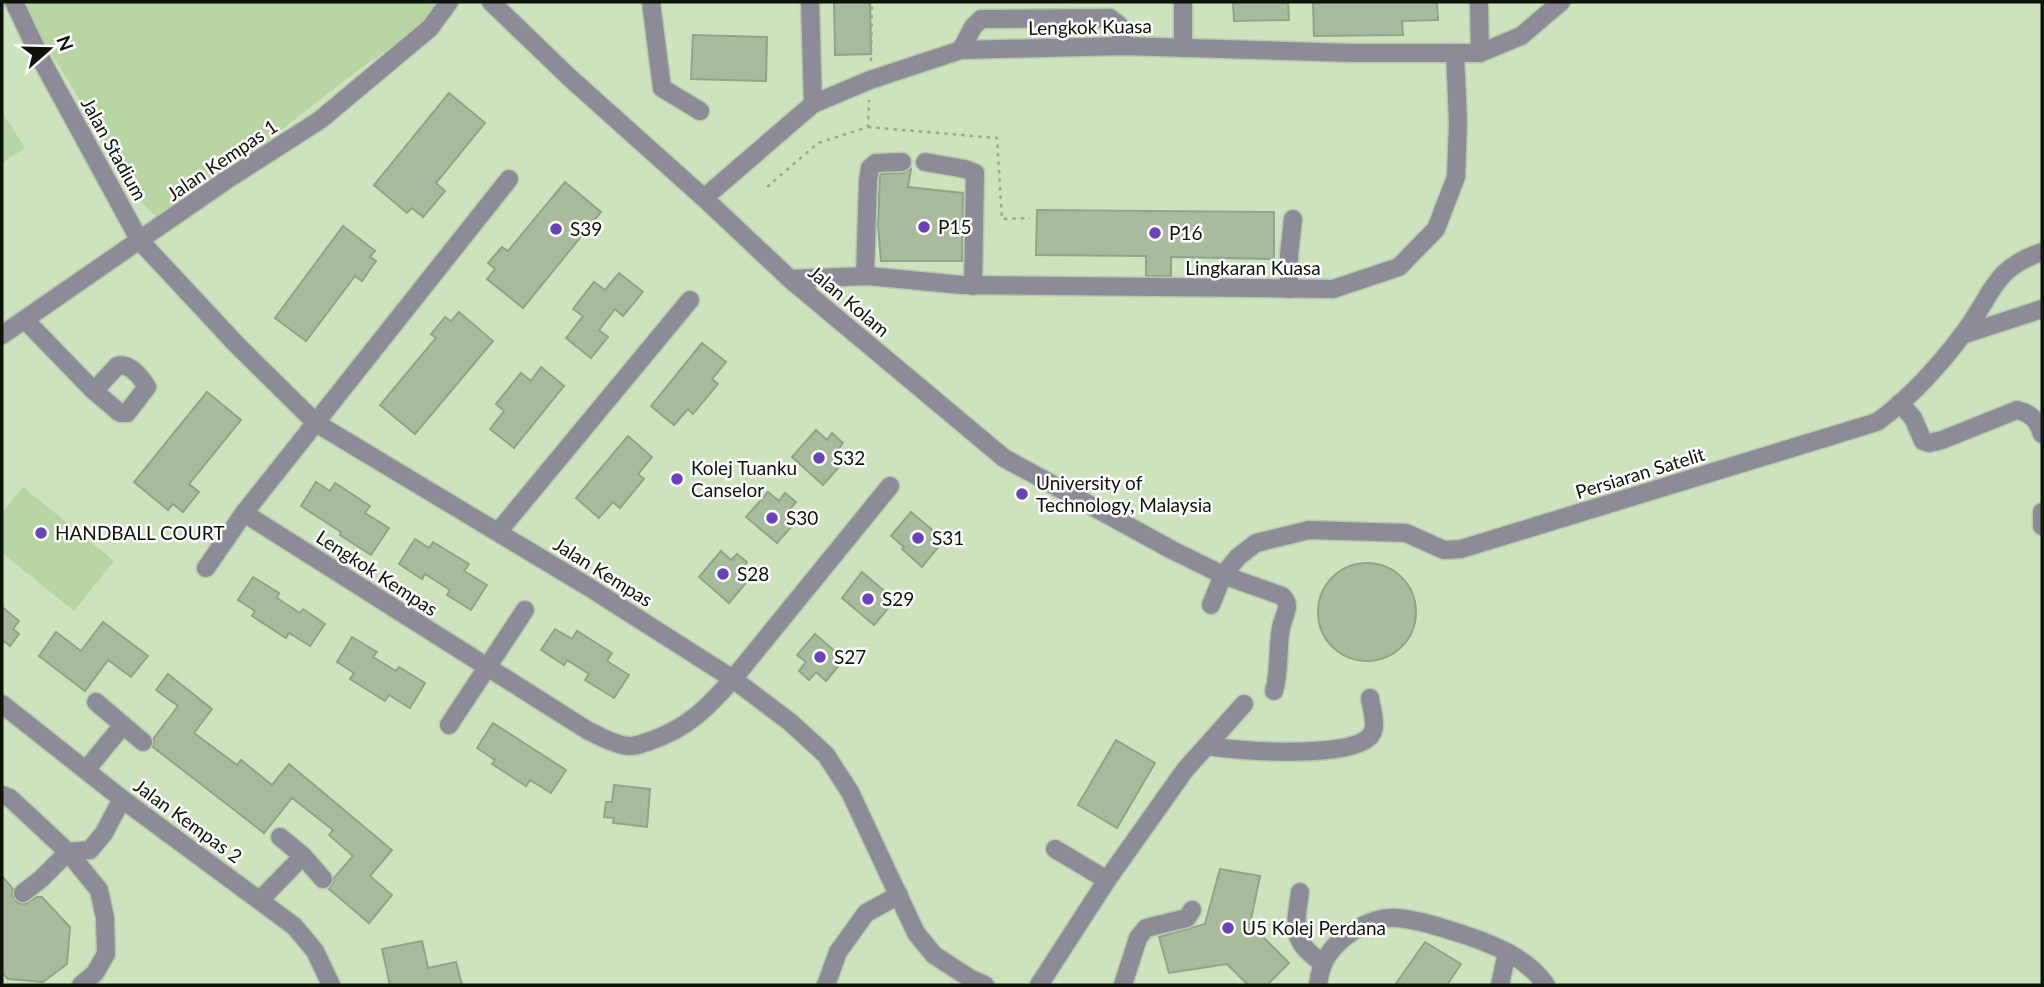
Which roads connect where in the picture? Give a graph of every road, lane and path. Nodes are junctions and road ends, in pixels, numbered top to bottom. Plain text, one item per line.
1 (14, 2) edge
2 (449, 2) edge
3 (491, 2) edge
4 (651, 2) edge
5 (810, 2) edge
6 (872, 2) edge
7 (1183, 2) edge
8 (1479, 2) edge
9 (1561, 2) edge
10 (1123, 46) junction
11 (1183, 48) junction
12 (961, 50) junction
13 (1480, 52) junction
14 (1454, 53) junction
15 (871, 54) dead end
16 (870, 80) junction
17 (813, 104) junction
18 (700, 111) dead end
19 (902, 162) dead end
20 (925, 162) dead end
21 (509, 179) dead end
22 (767, 187) dead end
23 (704, 198) junction
24 (1293, 219) dead end
25 (140, 241) junction
26 (2042, 252) edge
27 (865, 276) junction
28 (790, 279) junction
29 (973, 286) junction
30 (1289, 289) junction
31 (690, 300) dead end
32 (2042, 309) edge
33 (25, 320) junction
34 (2, 335) edge
35 (1962, 335) junction
36 (94, 391) dead end
37 (1900, 403) junction
38 (316, 424) junction
39 (2042, 434) edge
40 (890, 486) dead end
41 (244, 513) junction
42 (2042, 513) edge
43 (2042, 526) edge
44 (498, 531) junction
45 (206, 568) dead end
46 (1223, 575) junction
47 (1211, 605) dead end
48 (525, 610) dead end
49 (488, 668) junction
50 (733, 679) junction
51 (1274, 691) dead end
52 (1370, 698) dead end
53 (96, 702) dead end
54 (2, 704) edge
55 (1244, 704) dead end
56 (123, 725) junction
57 (449, 725) dead end
58 (143, 742) dead end
59 (1207, 746) junction
60 (86, 770) junction
61 (2, 795) edge
62 (122, 799) junction
63 (280, 837) dead end
64 (1055, 849) dead end
65 (68, 852) junction
66 (303, 856) junction
67 (323, 879) dead end
68 (1107, 880) junction
69 (1300, 892) dead end
70 (23, 894) dead end
71 (899, 895) junction
72 (260, 900) junction
73 (1192, 910) dead end
74 (1507, 952) junction
75 (1324, 964) junction
76 (81, 985) edge
77 (331, 985) edge
78 (826, 985) edge
79 (985, 985) edge
80 (1039, 985) edge
81 (1123, 985) edge
82 (1318, 985) edge
83 (1500, 985) edge
84 (1546, 985) edge

1 - 25 street, Jalan Stadium
2 - 25 street, Jalan Kempas 1
3 - 23 street, Jalan Kolam
4 - 18 street
5 - 17 street
6 - 15 path
7 - 11 street
8 - 13 street
9 - 13 street
10 - 11 street, Lengkok Kuasa
10 - 12 street, Lengkok Kuasa
10 - 12 street
11 - 14 street, Lengkok Kuasa
12 - 16 street, Lengkok Kuasa
13 - 14 street
14 - 30 street, Lingkaran Kuasa
16 - 17 street, Lengkok Kuasa
16 - 22 path
17 - 23 street, Lengkok Kuasa
19 - 27 street
20 - 29 street
21 - 38 street
23 - 28 street, Jalan Kolam
24 - 30 street
25 - 33 street, Jalan Kempas 1
25 - 38 street, Jalan Kempas
26 - 35 street, Persiaran Satelit
27 - 28 street, Lingkaran Kuasa
27 - 29 street, Lingkaran Kuasa
28 - 46 street, Jalan Kolam
29 - 30 street, Lingkaran Kuasa
31 - 44 street
32 - 35 street
33 - 34 street, Jalan Kempas 1
33 - 36 street
35 - 37 street, Persiaran Satelit
37 - 39 street
37 - 46 street, Persiaran Satelit
38 - 41 street
38 - 44 street, Jalan Kempas
40 - 50 street, Lengkok Kempas
41 - 45 street
41 - 49 street, Lengkok Kempas
42 - 43 street
44 - 50 street, Jalan Kempas
46 - 47 street, Persiaran Satelit
46 - 51 street, Jalan Kolam
48 - 49 street
49 - 50 street, Lengkok Kempas
49 - 57 street
50 - 71 street, Jalan Kempas
52 - 59 street
53 - 56 street
54 - 60 street, Jalan Kempas 2
55 - 59 street
56 - 58 street
56 - 60 street
59 - 68 street
60 - 62 street, Jalan Kempas 2
61 - 65 street
62 - 65 street
62 - 72 street, Jalan Kempas 2
63 - 66 street
64 - 68 street
65 - 70 street
65 - 76 street
66 - 67 street
66 - 72 street
68 - 80 street
69 - 75 street
71 - 78 street
71 - 79 street, Jalan Kempas
72 - 77 street, Jalan Kempas 2
73 - 81 street
74 - 75 street
74 - 83 street
74 - 84 street
75 - 82 street

